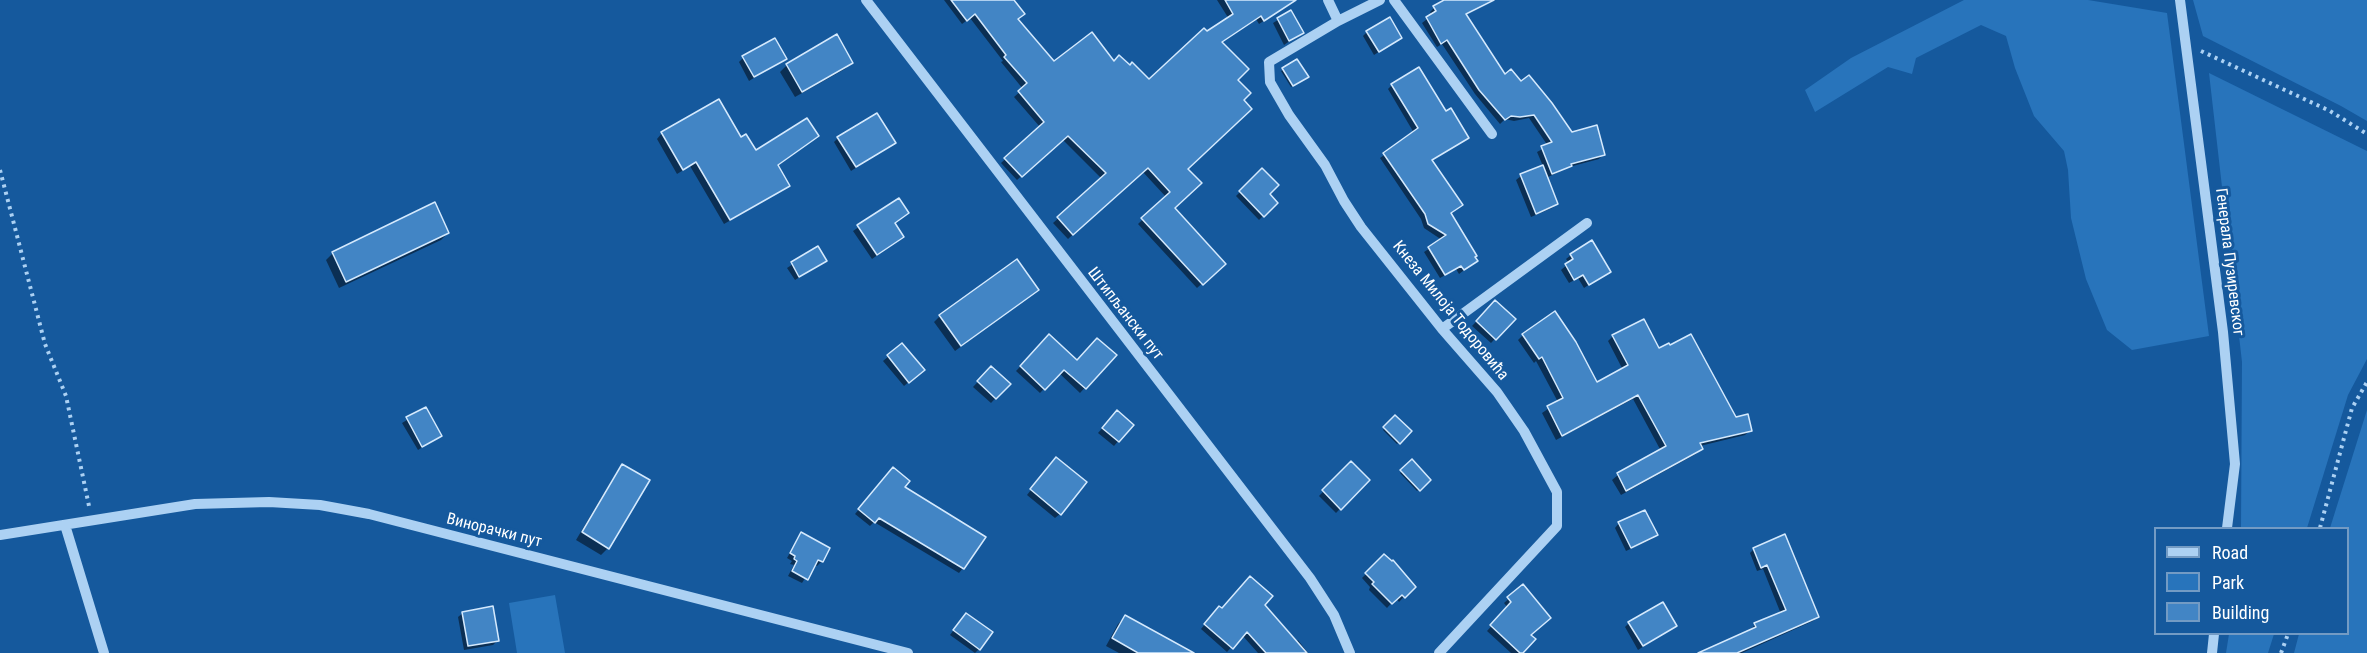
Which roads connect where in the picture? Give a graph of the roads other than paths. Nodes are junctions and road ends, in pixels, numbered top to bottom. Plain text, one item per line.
1 (866, 0) edge
2 (1328, 0) edge
3 (1380, 0) edge
4 (1394, 0) edge
5 (2180, 0) edge
6 (1338, 21) junction
7 (1492, 134) dead end
8 (1587, 223) dead end
9 (1442, 329) junction
10 (64, 525) junction
11 (2227, 527) edge
12 (0, 535) edge
13 (2214, 635) edge
14 (104, 653) edge
15 (908, 653) edge
16 (1350, 653) edge
17 (1439, 653) edge
18 (2212, 653) edge

1 - 16 street, Штипљански пут
2 - 6 street
3 - 6 street
4 - 7 street
5 - 11 street, Генерала Пузиревског
6 - 9 street, Кнеза Милоја Тодоровића
8 - 9 street
9 - 17 street, Кнеза Милоја Тодоровића
10 - 12 street, Винорачки пут
10 - 14 street
10 - 15 street, Винорачки пут
13 - 18 street

